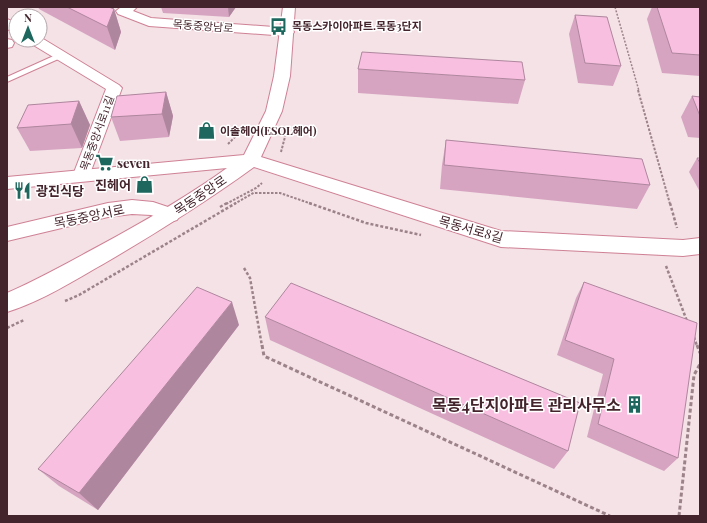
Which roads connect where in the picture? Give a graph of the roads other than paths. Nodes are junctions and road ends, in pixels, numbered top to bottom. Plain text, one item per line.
1 (289, 7) edge
2 (122, 8) edge
3 (287, 32) junction
4 (48, 48) edge
5 (61, 56) junction
6 (7, 80) edge
7 (251, 160) junction
8 (82, 176) junction
9 (7, 183) edge
10 (170, 215) junction
11 (7, 234) edge
12 (691, 247) edge
13 (7, 303) edge

1 - 3 street, 목동중앙로
2 - 3 street, 목동중앙남로
3 - 7 street, 목동중앙로
4 - 5 street, 목동중앙서로11길
5 - 6 lane
5 - 8 street, 목동중앙서로11길
7 - 8 street
7 - 10 street, 목동중앙로
7 - 12 street, 목동서로8길
8 - 9 street
10 - 11 street, 목동중앙서로
10 - 13 street, 목동중앙로

